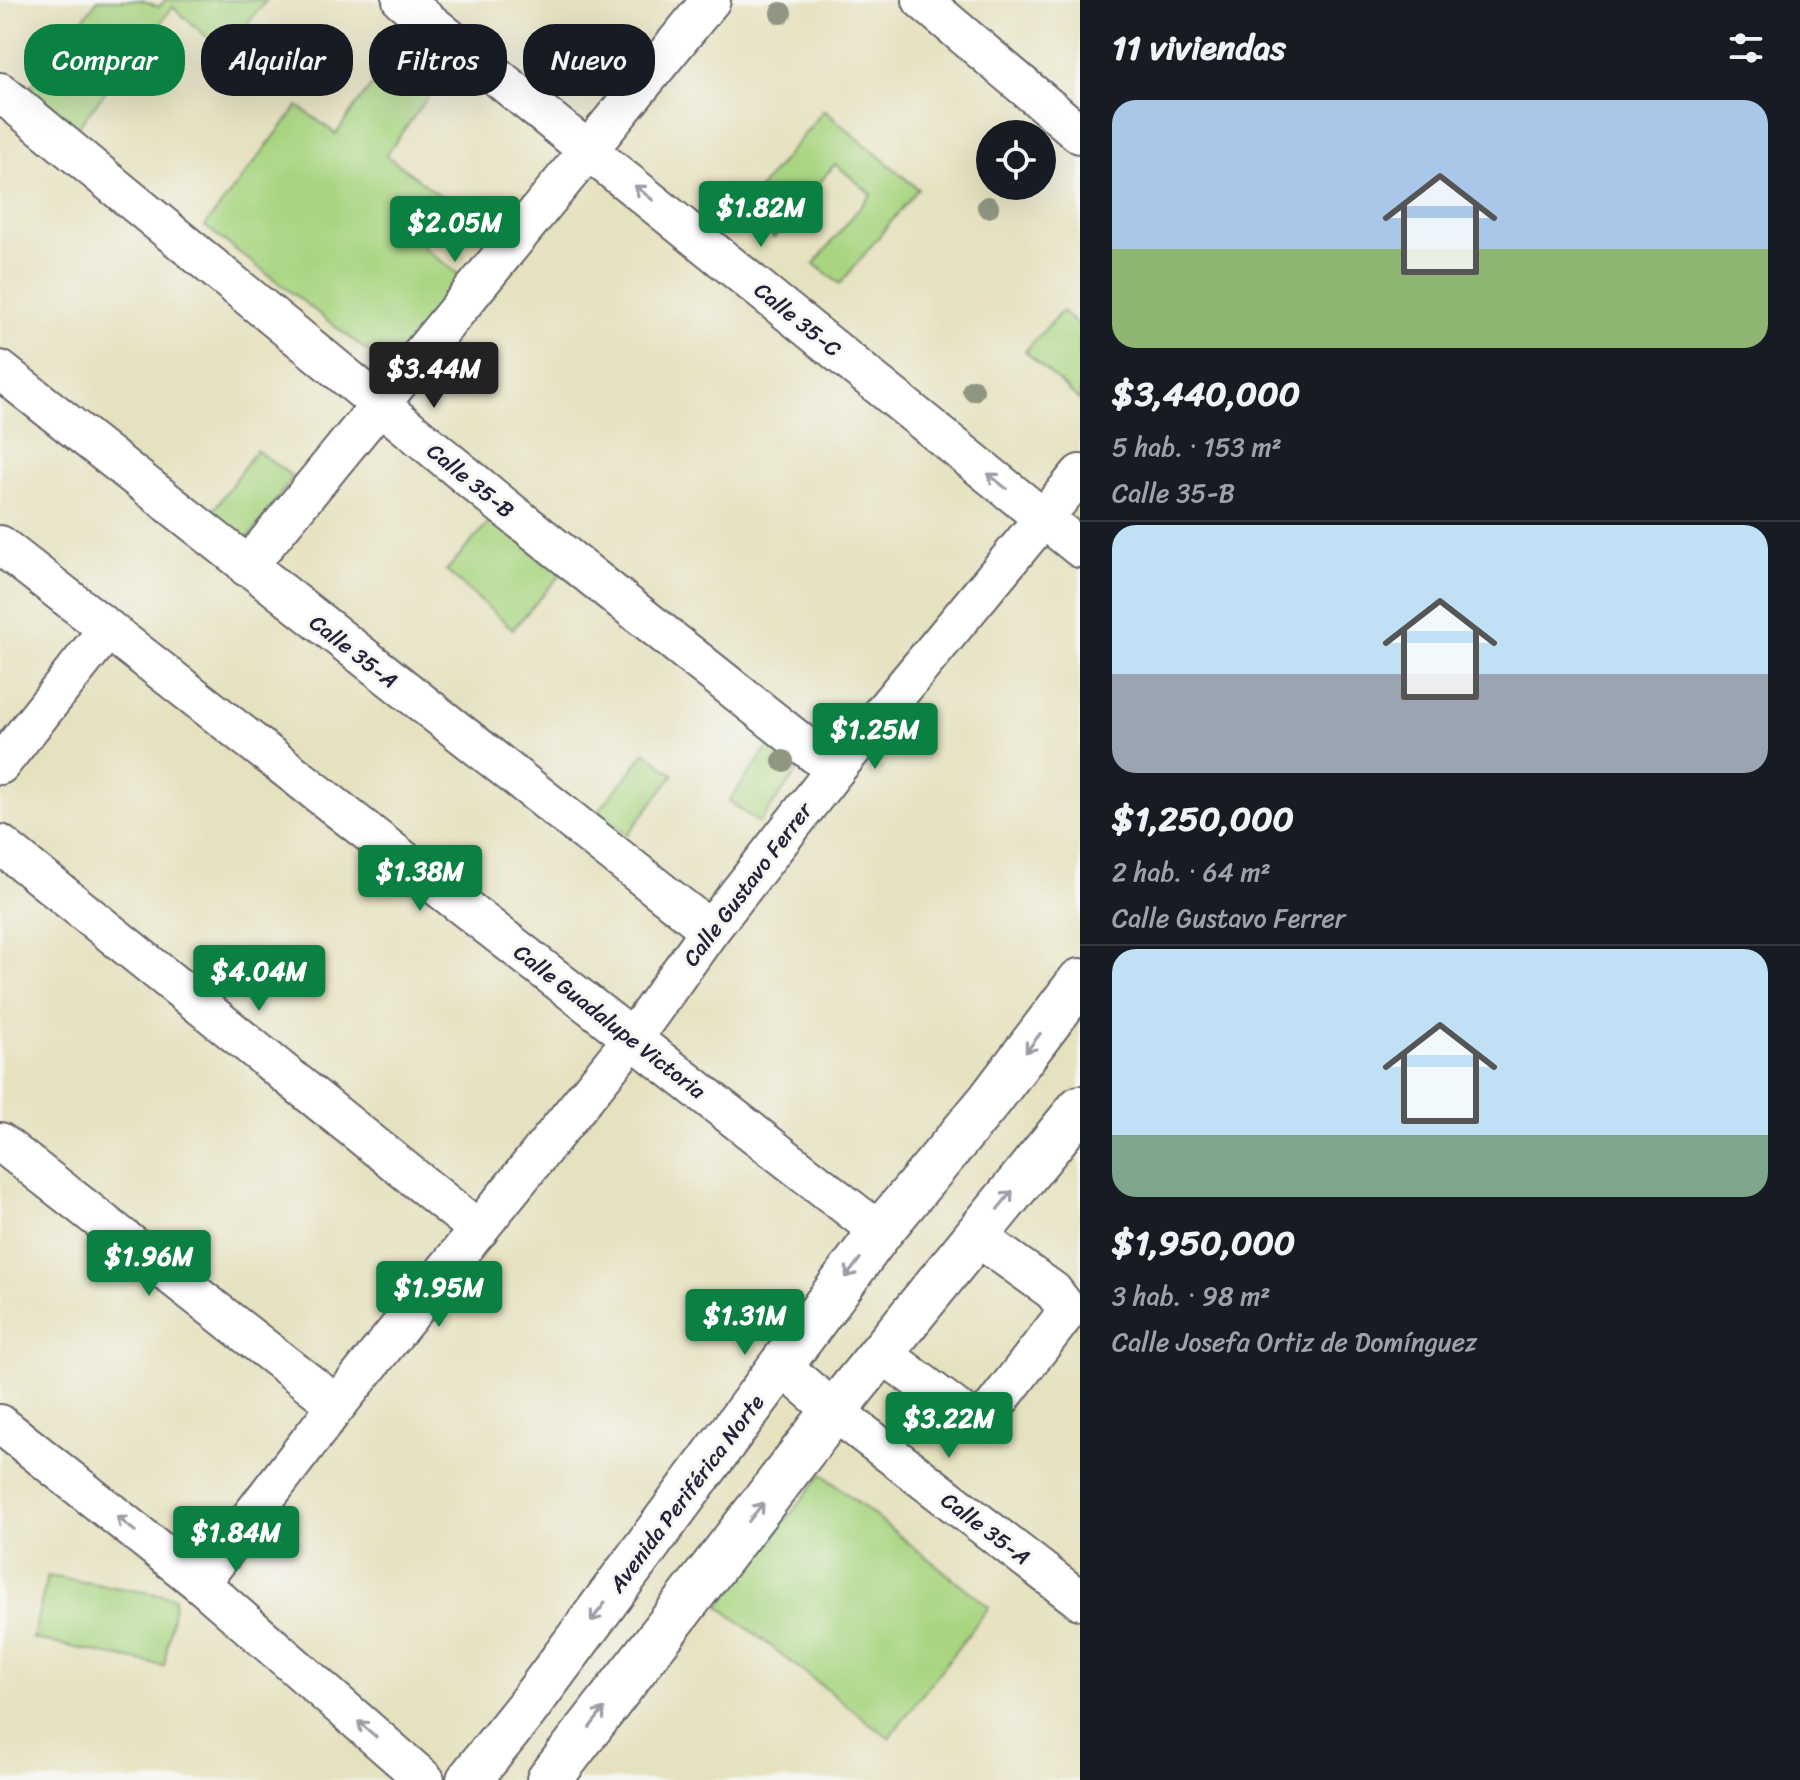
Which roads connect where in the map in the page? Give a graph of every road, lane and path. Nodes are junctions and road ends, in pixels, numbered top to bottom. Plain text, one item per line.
1 (402, 0) edge
2 (711, 0) edge
3 (922, 0) edge
4 (0, 92) edge
5 (1080, 134) edge
6 (589, 149) junction
7 (0, 370) edge
8 (379, 405) junction
9 (1080, 474) edge
10 (1044, 519) junction
11 (0, 545) edge
12 (1080, 548) edge
13 (247, 567) junction
14 (108, 629) junction
15 (0, 765) edge
16 (835, 770) junction
17 (0, 844) edge
18 (710, 930) junction
19 (1080, 981) edge
20 (632, 1039) junction
21 (1080, 1108) edge
22 (0, 1142) edge
23 (479, 1230) junction
24 (880, 1232) junction
25 (976, 1236) junction
26 (882, 1353) junction
27 (780, 1365) junction
28 (337, 1405) junction
29 (834, 1411) junction
30 (3, 1433) edge
31 (200, 1583) junction
32 (1080, 1600) edge
33 (482, 1776) edge
34 (425, 1780) edge
35 (549, 1780) edge

1 - 6 street, Calle 35-C
2 - 6 street
3 - 5 street
4 - 8 street, Calle 35-B
6 - 8 street
10 -> 6 street, Calle 35-C
7 - 13 street, Calle 35-A
8 - 13 street
8 - 16 street, Calle 35-B
9 - 10 street, Calle Gustavo Ferrer
10 - 12 street, Calle 35-C
10 - 16 street, Calle Gustavo Ferrer
11 - 14 street, Calle Guadalupe Victoria
13 - 18 street, Calle 35-A
14 - 15 street
14 - 20 street, Calle Guadalupe Victoria
16 - 18 street, Calle Gustavo Ferrer
17 - 23 street
18 - 20 street, Calle Gustavo Ferrer
19 -> 24 main road, Avenida Periférica Norte
20 - 23 street, Calle Gustavo Ferrer
20 - 24 street, Calle Guadalupe Victoria
25 -> 21 main road
22 - 28 street
23 - 28 street, Calle Gustavo Ferrer
24 -> 27 main road, Avenida Periférica Norte
25 - 26 main road
25 - 26 street
26 - 29 main road
27 - 29 street, Calle 35-A
27 -> 33 main road, Avenida Periférica Norte
28 - 31 street, Calle Gustavo Ferrer
29 - 32 street, Calle 35-A
35 -> 29 main road
31 -> 30 street
34 -> 31 street

